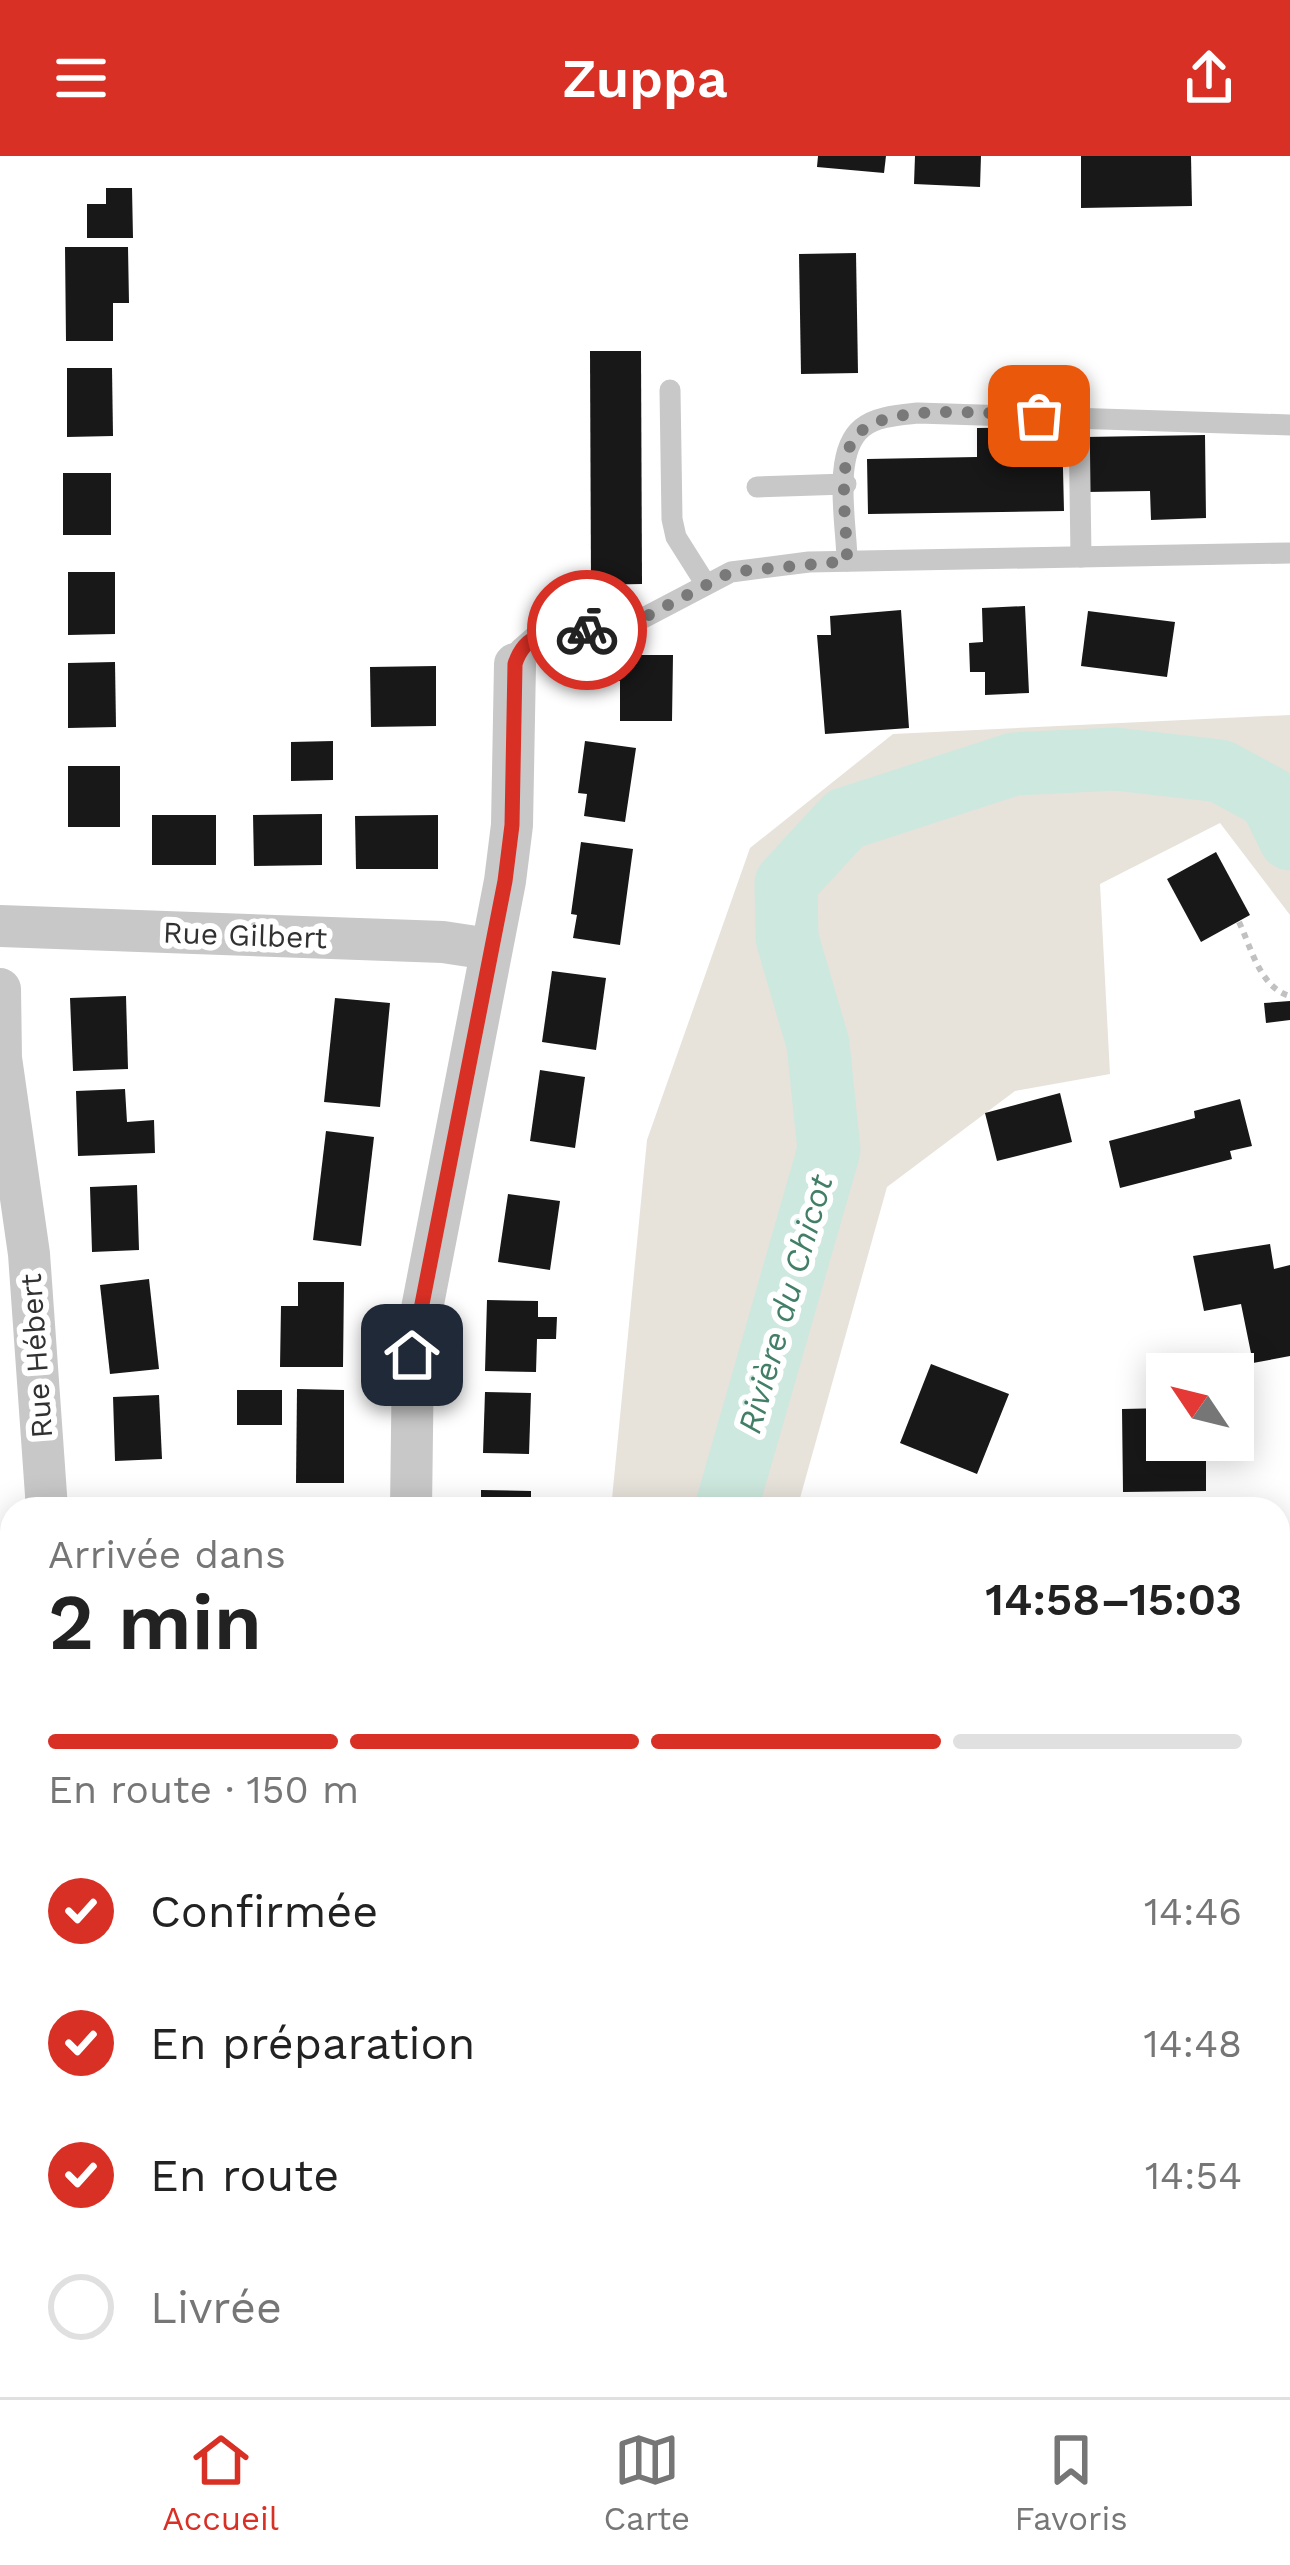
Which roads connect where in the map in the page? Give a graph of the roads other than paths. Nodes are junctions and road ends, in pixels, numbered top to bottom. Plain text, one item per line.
1 (670, 390) dead end
2 (1079, 417) junction
3 (1290, 425) edge
4 (846, 484) junction
5 (757, 487) dead end
6 (1290, 553) edge
7 (1081, 557) junction
8 (847, 561) junction
9 (705, 583) junction
10 (515, 664) joint
11 (0, 926) edge
12 (489, 950) junction
13 (0, 988) edge
14 (46, 1497) edge
15 (411, 1497) edge

1 - 9 lane
2 - 3 lane
2 - 4 lane
2 - 7 lane
4 - 5 lane
4 - 8 lane
6 - 7 lane
7 - 8 lane
8 - 9 lane
9 - 10 lane
10 - 12 street
11 - 12 street, Rue Gilbert
12 - 15 street
13 - 14 street, Rue Hébert

